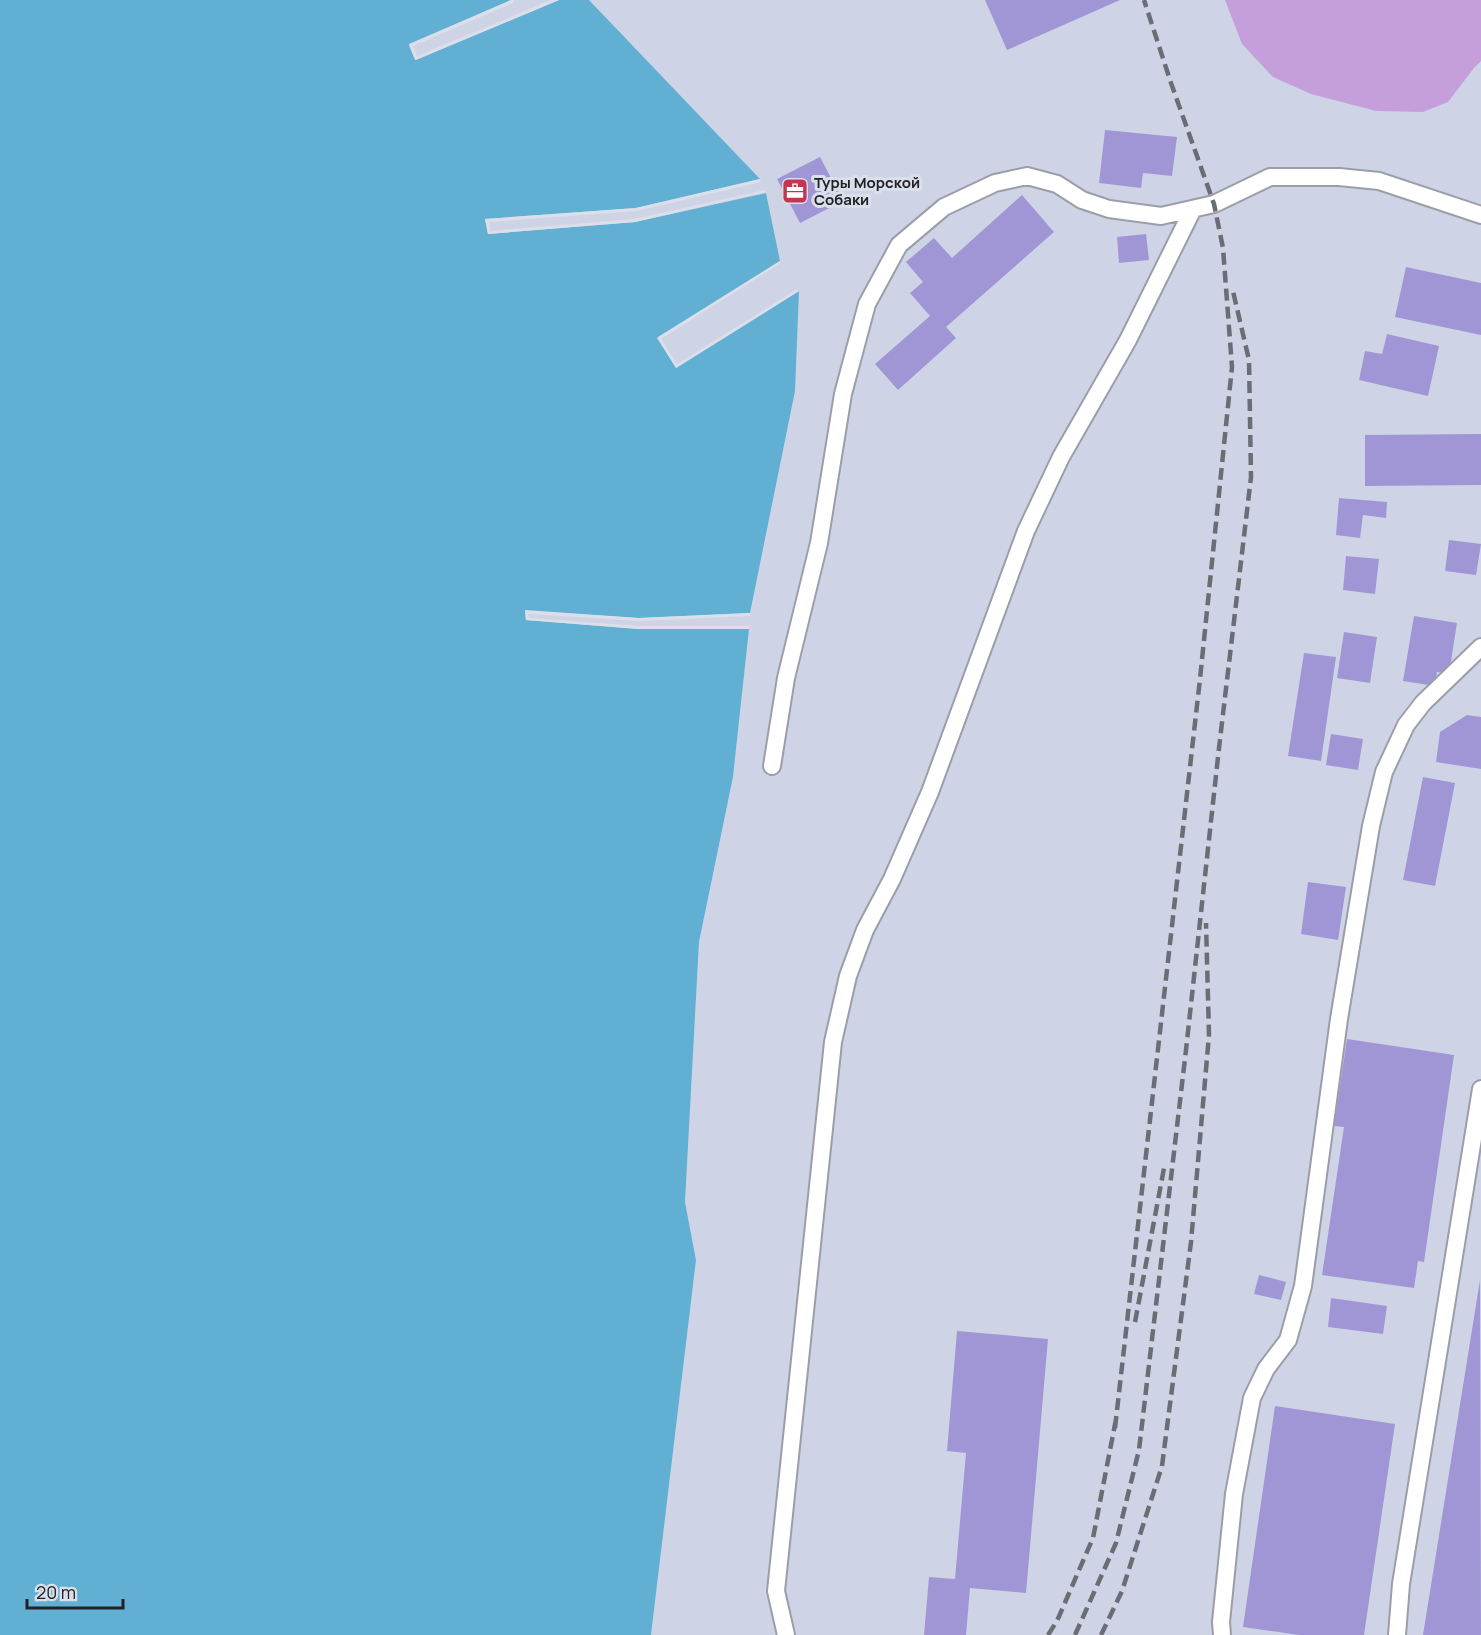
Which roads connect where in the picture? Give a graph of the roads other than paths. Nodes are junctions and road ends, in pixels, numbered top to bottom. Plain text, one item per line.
1 (1193, 209) junction
2 (1481, 215) edge
3 (1481, 647) edge
4 (772, 766) dead end
5 (1481, 1089) edge
6 (786, 1635) edge
7 (1222, 1635) edge
8 (1397, 1635) edge

1 - 2 lane
1 - 4 lane
1 - 6 lane
3 - 7 lane
5 - 8 lane

